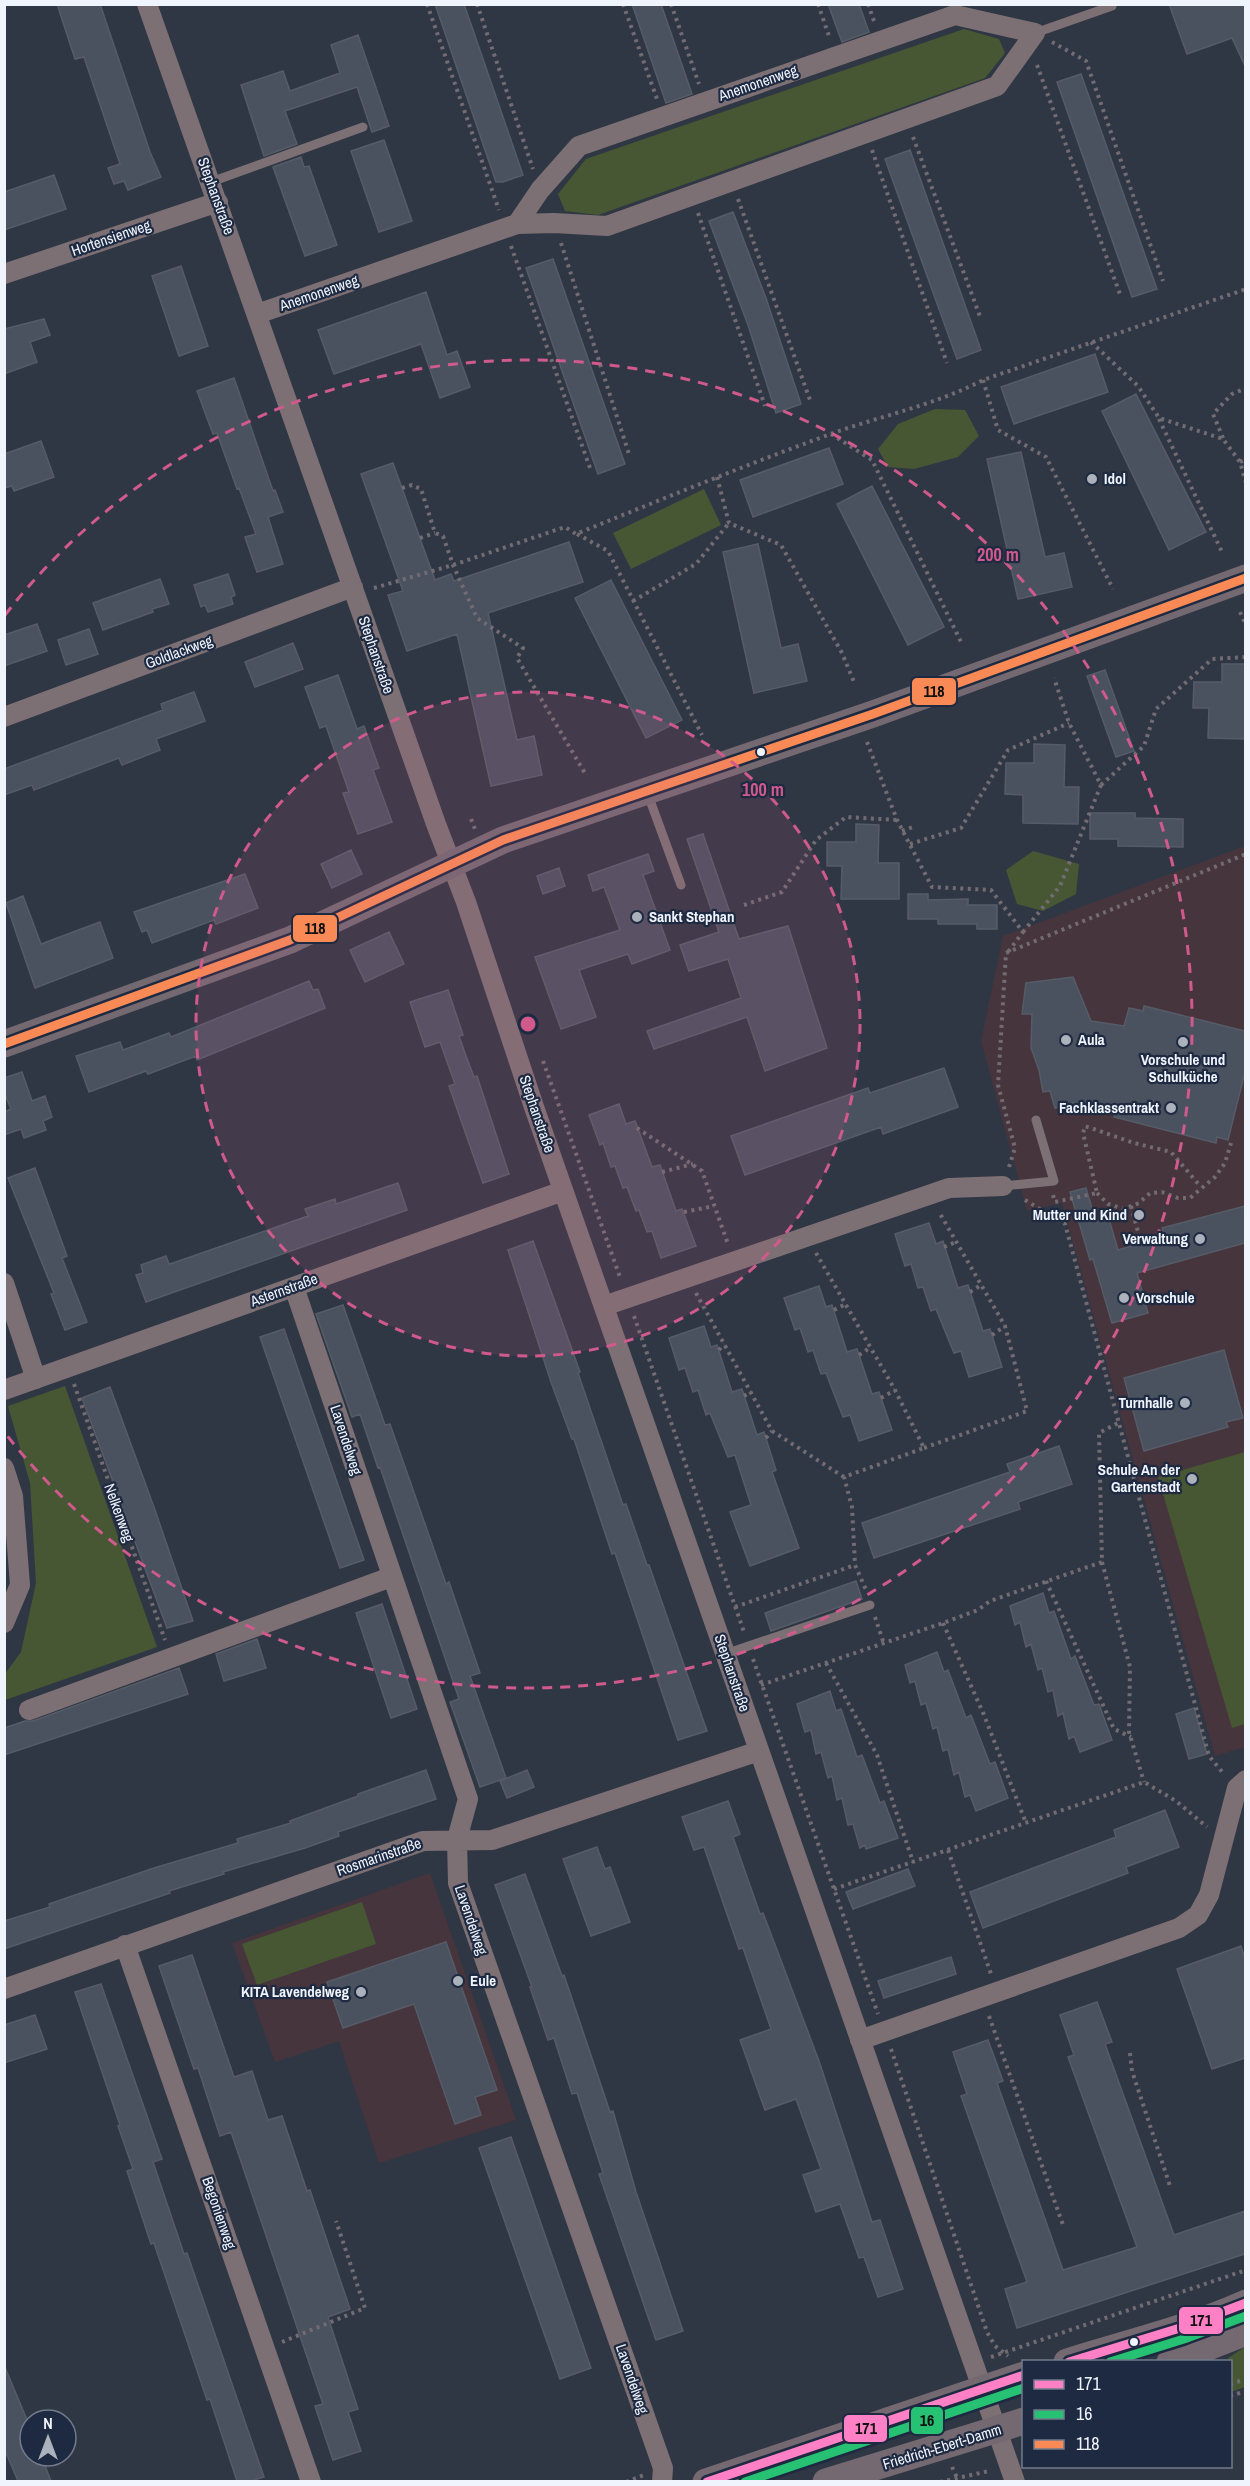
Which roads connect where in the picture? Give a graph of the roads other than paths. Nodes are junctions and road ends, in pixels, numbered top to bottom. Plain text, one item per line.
1 (147, 4) edge
2 (1112, 6) edge
3 (1032, 37) junction
4 (363, 127) dead end
5 (211, 182) junction
6 (218, 202) junction
7 (517, 224) junction
8 (4, 274) edge
9 (257, 314) junction
10 (1245, 579) edge
11 (353, 587) junction
12 (4, 717) edge
13 (646, 790) junction
14 (452, 866) junction
15 (681, 885) dead end
16 (4, 1044) edge
17 (1036, 1120) dead end
18 (1003, 1186) joint
19 (563, 1191) junction
20 (4, 1283) edge
21 (294, 1287) junction
22 (604, 1306) junction
23 (36, 1378) junction
24 (4, 1390) edge
25 (4, 1468) edge
26 (391, 1577) junction
27 (870, 1605) road end
28 (4, 1623) edge
29 (725, 1654) junction
30 (29, 1710) dead end
31 (759, 1751) junction
32 (1241, 1784) edge
33 (457, 1839) junction
34 (125, 1946) junction
35 (4, 1989) edge
36 (860, 2040) junction
37 (1245, 2304) edge
38 (1245, 2332) edge
39 (1071, 2360) edge
40 (1173, 2360) edge
41 (1022, 2375) edge
42 (982, 2388) junction
43 (1022, 2421) edge
44 (997, 2430) junction
45 (311, 2481) edge
46 (662, 2481) edge
47 (706, 2481) edge
48 (826, 2481) edge
49 (1015, 2481) edge

1 - 5 street, Stephanstraße
2 - 3 lane
3 - 7 street, Anemonenweg
3 - 7 street, Anemonenweg
4 - 5 lane
5 - 6 street, Stephanstraße
6 - 8 street, Hortensienweg
6 - 9 street, Stephanstraße
7 - 9 street, Anemonenweg
9 - 11 street, Stephanstraße
10 - 13 street
11 - 12 street, Goldlackweg
11 - 14 street, Stephanstraße
13 - 14 street
13 - 15 lane
14 - 16 street
14 - 19 street, Stephanstraße
17 - 18 lane
18 - 22 street
19 - 21 street, Asternstraße
19 - 22 street, Stephanstraße
20 - 23 street
21 - 23 street, Asternstraße
21 - 26 street, Lavendelweg
22 - 29 street, Stephanstraße
23 - 24 street, Asternstraße
25 - 28 street
26 - 30 street
26 - 33 street, Lavendelweg
27 - 29 lane
29 - 31 street, Stephanstraße
31 - 33 street, Rosmarinstraße
31 - 36 street, Stephanstraße
32 - 36 street
33 - 34 street, Rosmarinstraße
33 - 46 street, Lavendelweg
34 - 35 street, Rosmarinstraße
34 - 45 street, Begonienweg
36 - 42 street, Stephanstraße
37 - 39 street
38 - 40 street
41 - 42 street
42 - 44 street, Stephanstraße
42 - 47 street
43 - 44 street, Friedrich-Ebert-Damm
44 - 48 street, Friedrich-Ebert-Damm
44 - 49 street, Stephanstraße

